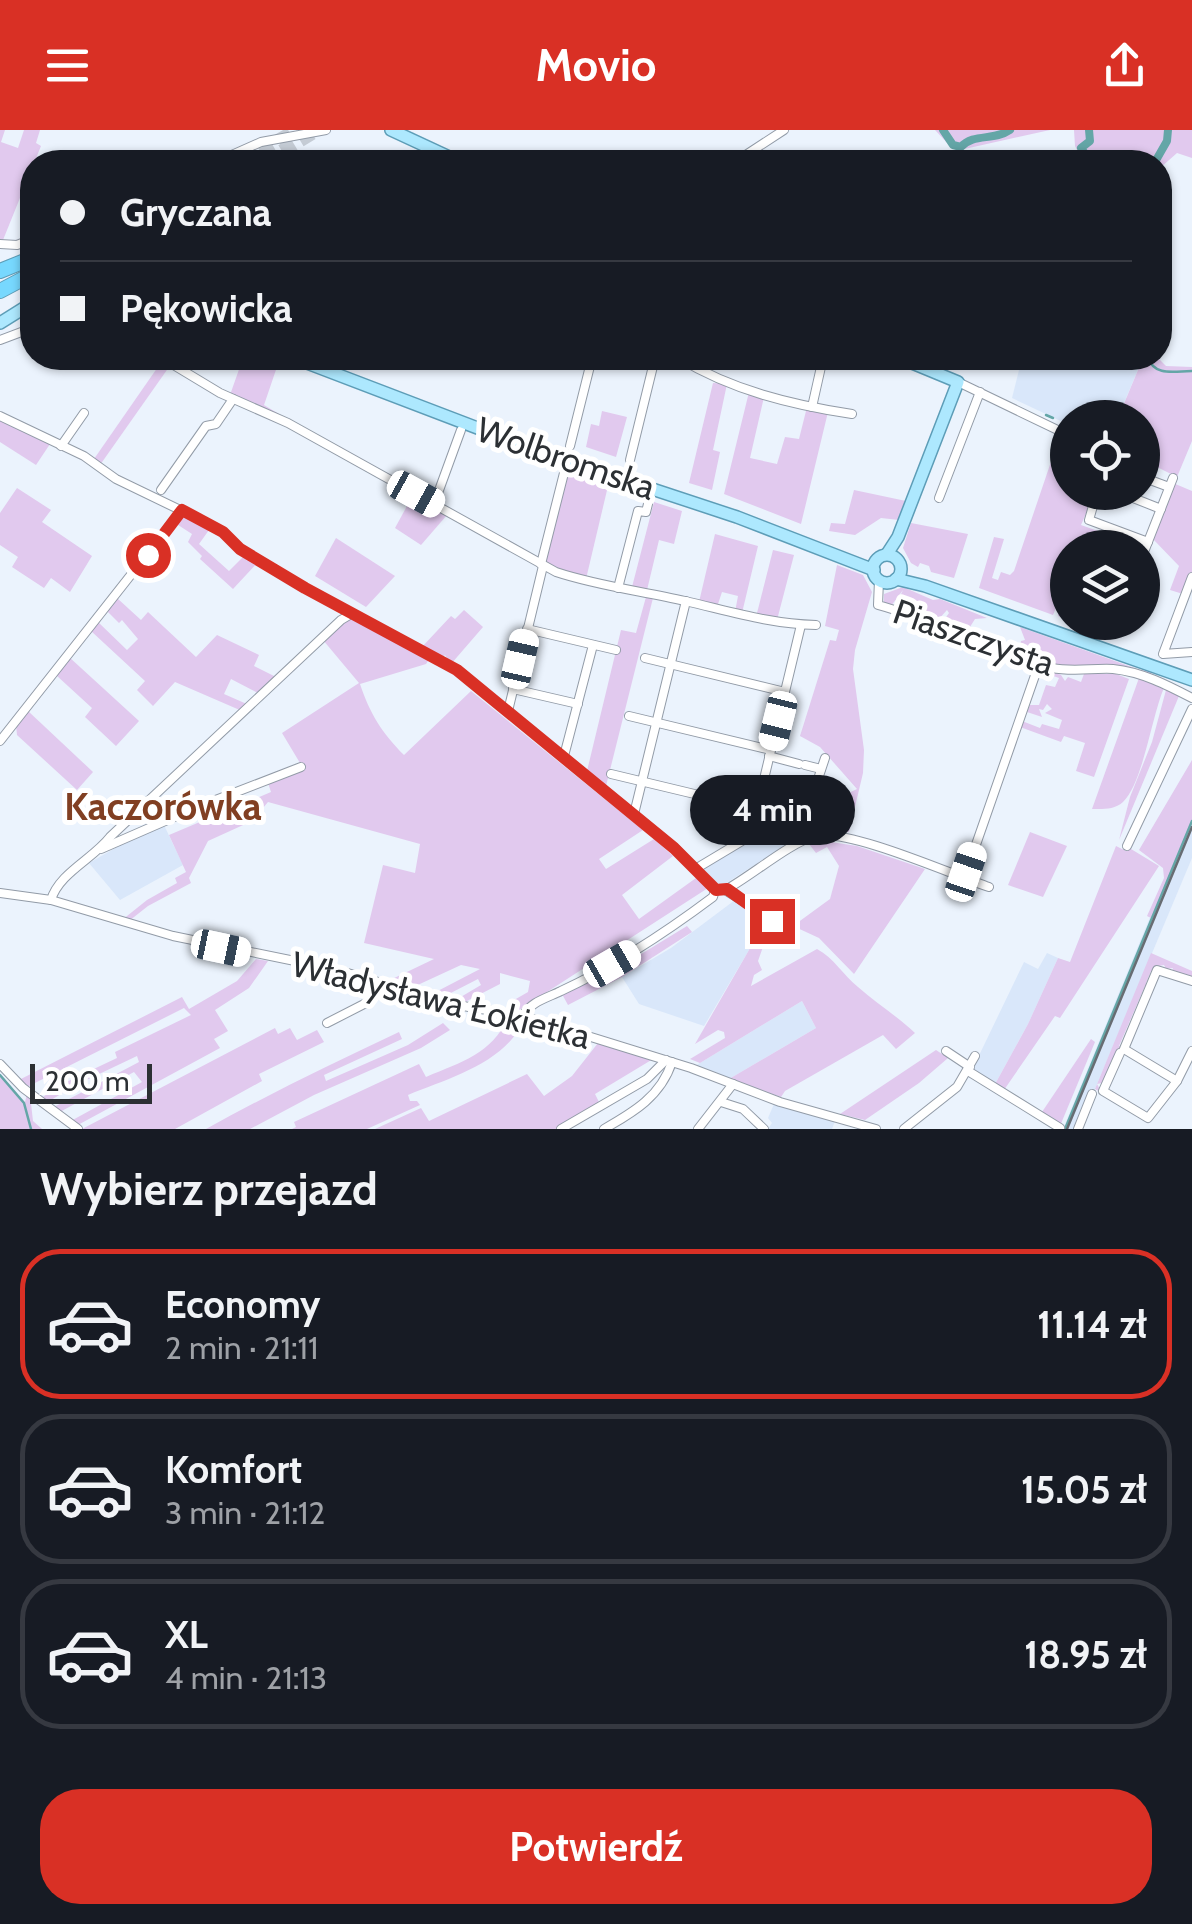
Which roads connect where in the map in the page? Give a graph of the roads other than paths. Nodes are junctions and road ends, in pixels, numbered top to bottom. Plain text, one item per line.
1 (326, 130) edge
2 (391, 130) edge
3 (784, 130) edge
4 (237, 150) edge
5 (434, 150) edge
6 (753, 150) edge
7 (183, 370) edge
8 (325, 370) edge
9 (344, 370) edge
10 (589, 370) edge
11 (652, 370) edge
12 (702, 370) edge
13 (820, 370) edge
14 (929, 370) edge
15 (958, 382) junction
16 (980, 392) junction
17 (233, 399) junction
18 (812, 407) junction
19 (84, 413) dead end
20 (852, 414) dead end
21 (0, 416) edge
22 (1050, 425) edge
23 (461, 430) dead end
24 (61, 446) junction
25 (570, 446) dead end
26 (630, 460) dead end
27 (565, 469) dead end
28 (1160, 480) edge
29 (161, 490) dead end
30 (939, 498) dead end
31 (434, 504) junction
32 (648, 504) dead end
33 (1161, 509) joint
34 (182, 510) junction
35 (1092, 510) edge
36 (1116, 530) edge
37 (1153, 530) edge
38 (840, 552) junction
39 (542, 565) junction
40 (887, 569) junction
41 (1192, 577) edge
42 (618, 588) junction
43 (686, 601) junction
44 (351, 614) junction
45 (801, 625) junction
46 (816, 625) dead end
47 (527, 629) junction
48 (593, 645) junction
49 (616, 650) dead end
50 (1192, 652) edge
51 (645, 658) dead end
52 (670, 664) junction
53 (1040, 664) junction
54 (1192, 676) edge
55 (513, 690) junction
56 (785, 692) junction
57 (1191, 697) edge
58 (578, 704) junction
59 (1192, 709) edge
60 (508, 711) junction
61 (629, 716) dead end
62 (657, 723) junction
63 (0, 741) edge
64 (770, 753) junction
65 (564, 756) junction
66 (825, 758) dead end
67 (301, 768) dead end
68 (821, 769) junction
69 (611, 774) dead end
70 (643, 781) junction
71 (758, 804) junction
72 (634, 814) junction
73 (1116, 840) dead end
74 (102, 849) junction
75 (697, 868) junction
76 (964, 879) junction
77 (989, 888) dead end
78 (727, 889) junction
79 (716, 890) junction
80 (0, 893) edge
81 (50, 900) junction
82 (783, 926) dead end
83 (1192, 980) edge
84 (384, 984) junction
85 (522, 1016) junction
86 (327, 1023) dead end
87 (946, 1051) dead end
88 (1192, 1051) edge
89 (1120, 1052) dead end
90 (974, 1056) dead end
91 (669, 1061) junction
92 (0, 1064) edge
93 (969, 1069) junction
94 (1176, 1081) junction
95 (733, 1084) junction
96 (1092, 1094) dead end
97 (721, 1102) junction
98 (1060, 1128) edge
99 (78, 1129) edge
100 (561, 1129) edge
101 (604, 1129) edge
102 (698, 1129) edge
103 (764, 1129) edge
104 (876, 1129) edge
105 (904, 1129) edge
106 (1078, 1129) edge

1 - 4 street
2 - 5 main road
3 - 6 street
7 - 17 street
8 - 38 main road, Wolbromska
9 - 38 main road, Wolbromska
10 - 25 street
11 - 26 street
12 - 18 street
13 - 18 street
14 - 15 main road
15 - 16 street
15 - 40 main road
16 - 22 street
16 - 30 street
17 - 29 street
17 - 31 street
18 - 20 street
19 - 24 street
21 - 24 street
23 - 31 street
24 - 34 street
27 - 39 street
28 - 33 street
31 - 39 street
32 - 42 street
33 - 37 street
34 - 44 street
34 - 63 street
35 - 36 street
38 - 40 main road
39 - 42 street
39 - 47 street
40 - 53 street, Piaszczysta
40 - 54 main road
41 - 50 street
42 - 43 street
43 - 45 street
43 - 52 street
44 - 60 street
44 - 74 street
45 - 46 street
45 - 56 street
47 - 48 street
47 - 55 street
48 - 49 street
48 - 58 street
51 - 52 street
52 - 56 street
52 - 62 street
53 - 57 street, Piaszczysta
53 - 76 street
55 - 58 street
55 - 60 street
56 - 64 street
58 - 65 street
59 - 73 street
60 - 65 street
61 - 62 street
62 - 64 street
62 - 70 street
64 - 68 street
64 - 71 street
65 - 72 street
66 - 68 street
67 - 74 street
68 - 71 street
69 - 70 street
70 - 71 street
70 - 72 street
71 - 75 street
72 - 75 street
74 - 81 street
75 - 79 street
76 - 77 street
76 - 78 street
78 - 79 street
78 - 82 street
79 - 85 street
80 - 81 street, Władysława Łokietka
81 - 84 street, Władysława Łokietka
83 - 94 street
84 - 85 street, Władysława Łokietka
84 - 86 street
85 - 91 street, Władysława Łokietka
87 - 93 street
88 - 94 street
89 - 94 street
90 - 93 street
91 - 95 street, Władysława Łokietka
91 - 100 street
91 - 101 street
92 - 99 street
93 - 98 street
93 - 105 street
95 - 97 street
95 - 104 street, Władysława Łokietka
96 - 106 street
97 - 102 street
97 - 103 street

